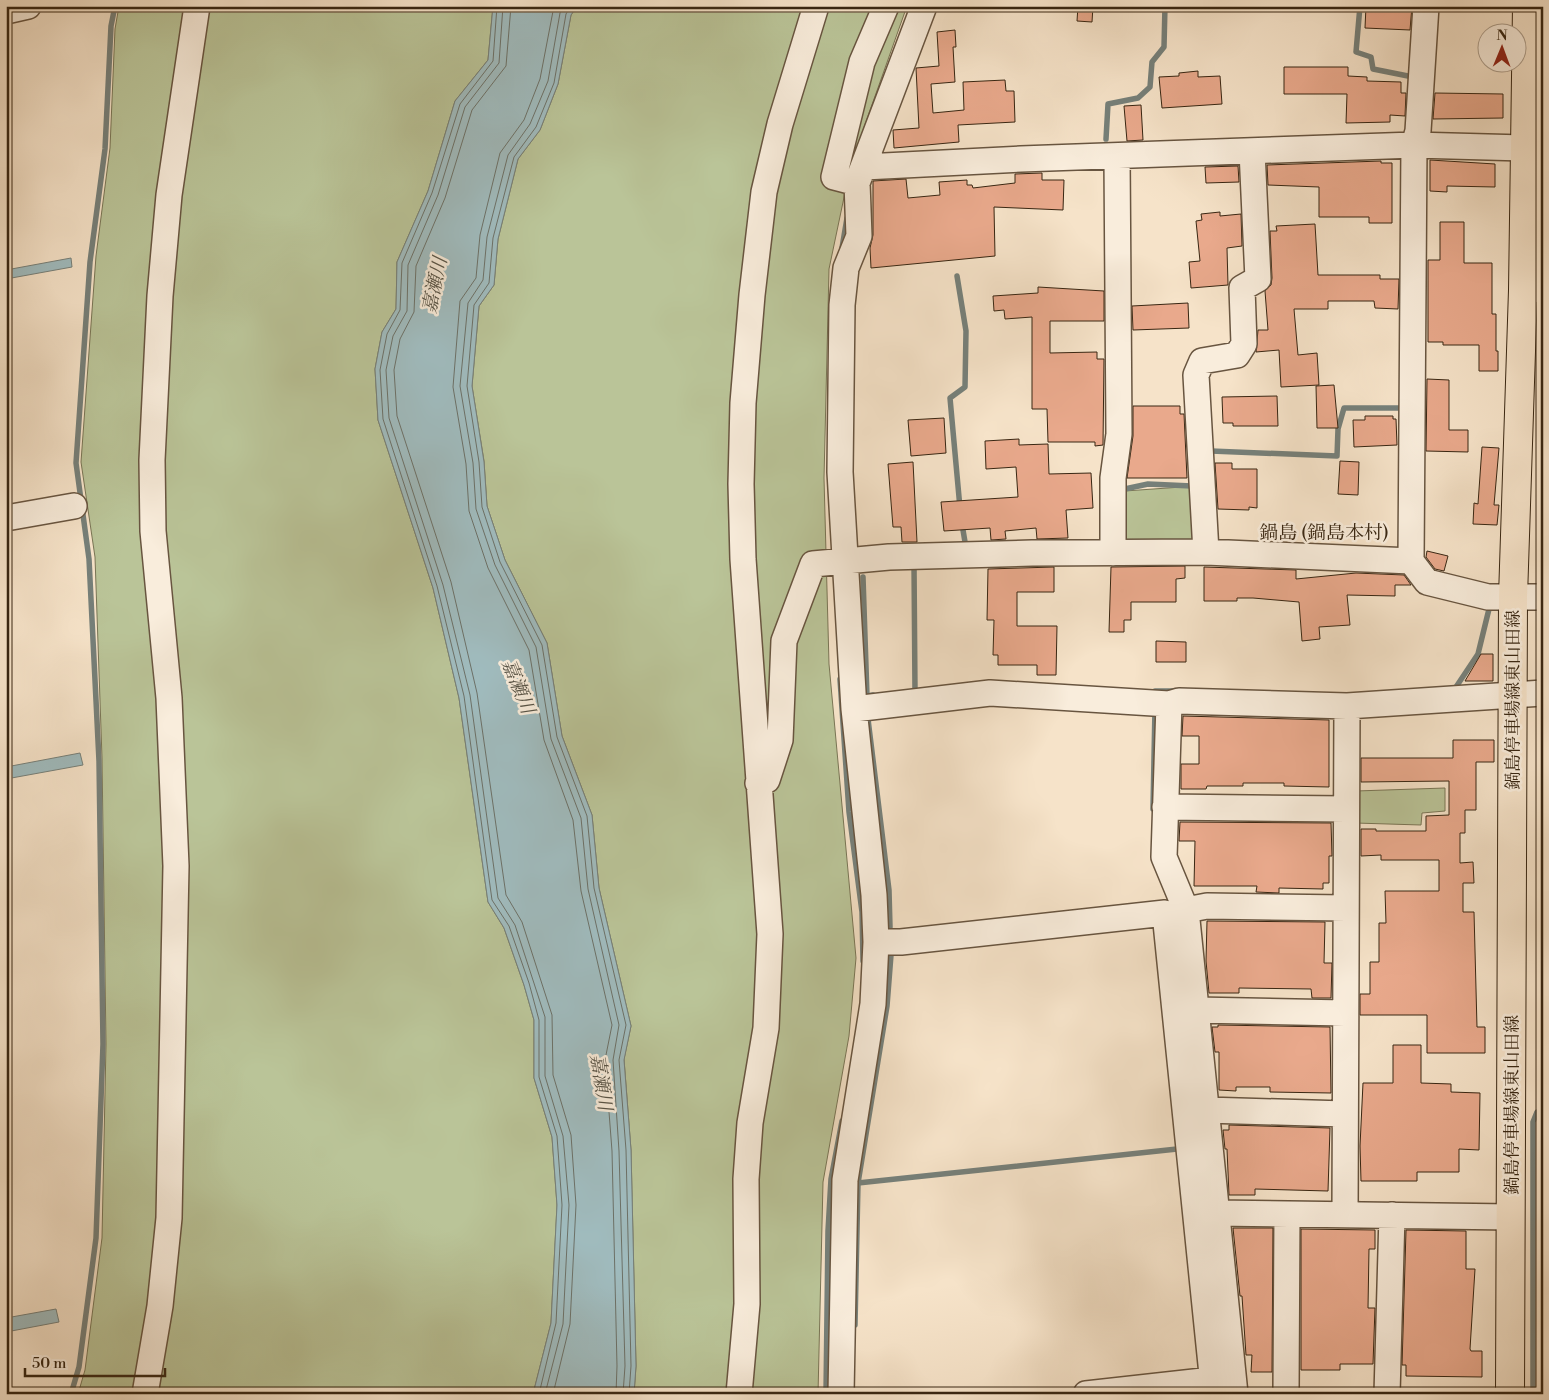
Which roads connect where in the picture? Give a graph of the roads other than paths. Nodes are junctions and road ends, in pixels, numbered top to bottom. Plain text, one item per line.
1 (28, 6) edge
2 (197, 6) edge
3 (816, 6) edge
4 (886, 6) edge
5 (924, 6) edge
6 (1426, 6) edge
7 (1527, 6) edge
8 (6, 11) edge
9 (1419, 140) junction
10 (1524, 148) junction
11 (1252, 151) junction
12 (1117, 157) junction
13 (855, 177) junction
14 (1533, 290) edge
15 (74, 506) dead end
16 (6, 518) edge
17 (1206, 552) junction
18 (1113, 553) junction
19 (835, 561) junction
20 (1411, 561) junction
21 (1513, 596) junction
22 (1543, 597) edge
23 (1513, 694) junction
24 (1543, 694) edge
25 (1160, 703) junction
26 (1347, 706) junction
27 (854, 709) junction
28 (758, 783) junction
29 (1165, 807) junction
30 (1346, 809) junction
31 (1346, 908) junction
32 (1186, 910) junction
33 (876, 942) junction
34 (1196, 1010) junction
35 (1345, 1013) junction
36 (1206, 1110) junction
37 (1345, 1114) junction
38 (1216, 1213) junction
39 (1287, 1214) junction
40 (1345, 1214) junction
41 (1392, 1215) junction
42 (1511, 1218) junction
43 (1213, 1387) edge
44 (145, 1394) edge
45 (740, 1394) edge
46 (841, 1394) edge
47 (1086, 1394) edge
48 (1235, 1394) edge
49 (1286, 1394) edge
50 (1387, 1394) edge
51 (1510, 1394) edge

1 - 8 street
2 - 44 street
3 - 28 street
4 - 13 street
5 - 13 street
6 - 9 street
7 - 10 main road, 鍋島停車場線東山田線
9 - 10 street
9 - 11 street
9 - 20 street
10 - 14 main road, 鍋島停車場線東山田線
11 - 12 street
11 - 17 street
12 - 13 street
12 - 18 street
13 - 19 street
14 - 21 main road, 鍋島停車場線東山田線
15 - 16 street
17 - 18 street
17 - 20 street
18 - 19 street
19 - 27 street
19 - 28 street
20 - 21 street
21 - 22 street
21 - 23 main road, 鍋島停車場線東山田線
23 - 24 street
23 - 26 street
23 - 42 main road, 鍋島停車場線東山田線
25 - 26 street
25 - 27 street
25 - 29 street
26 - 30 street
27 - 33 street
28 - 45 street
29 - 30 street
29 - 32 street
30 - 31 street
31 - 32 street
31 - 35 street
32 - 34 street
33 - 43 street
33 - 46 street
34 - 35 street
34 - 36 street
35 - 37 street
36 - 37 street
36 - 38 street
37 - 40 street
38 - 39 street
38 - 48 street
39 - 40 street
39 - 49 street
40 - 41 street
41 - 42 street
41 - 50 street
42 - 51 main road, 鍋島停車場線東山田線
43 - 47 street

